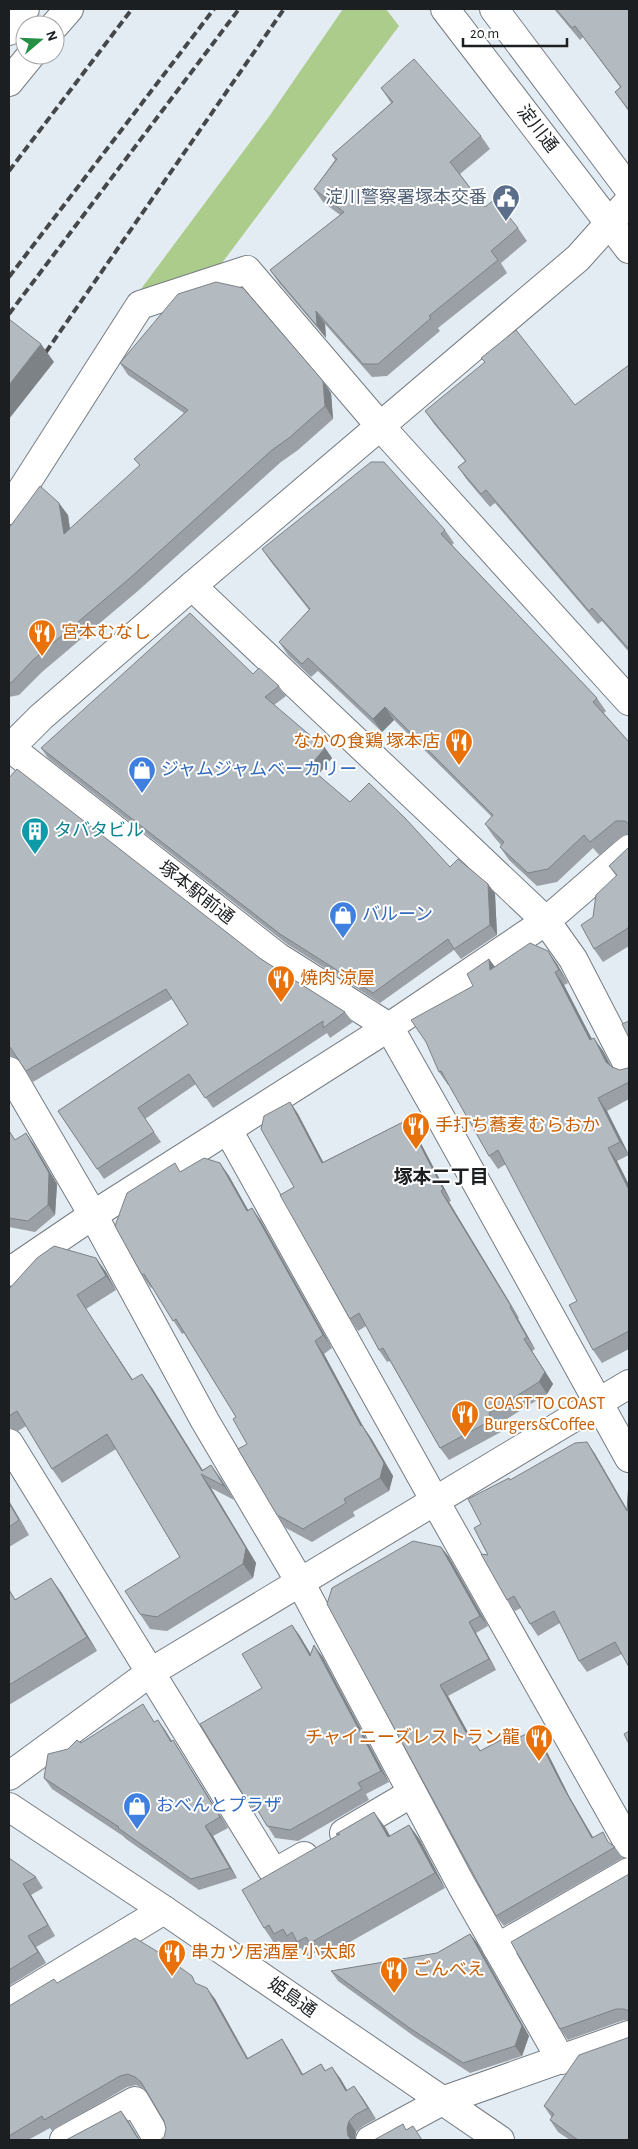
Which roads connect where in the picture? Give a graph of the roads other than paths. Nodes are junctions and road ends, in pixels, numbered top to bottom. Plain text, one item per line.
1 (25, 9) edge
2 (445, 9) edge
3 (494, 9) edge
4 (9, 31) edge
5 (23, 65) edge
6 (9, 82) edge
7 (629, 188) edge
8 (629, 201) edge
9 (610, 223) junction
10 (629, 249) edge
11 (380, 426) junction
12 (9, 510) edge
13 (192, 586) junction
14 (629, 701) edge
15 (9, 748) edge
16 (629, 849) edge
17 (546, 921) junction
18 (389, 1027) junction
19 (629, 1068) edge
20 (9, 1071) edge
21 (228, 1130) junction
22 (93, 1215) junction
23 (11, 1267) edge
24 (629, 1384) edge
25 (599, 1402) junction
26 (9, 1443) edge
27 (629, 1458) edge
28 (435, 1501) junction
29 (300, 1582) junction
30 (151, 1672) junction
31 (9, 1776) edge
32 (412, 1793) junction
33 (9, 1807) edge
34 (629, 1844) edge
35 (629, 1872) edge
36 (164, 1910) junction
37 (497, 1948) junction
38 (9, 2004) edge
39 (629, 2035) edge
40 (561, 2060) junction
41 (442, 2101) junction
42 (64, 2140) edge
43 (158, 2140) edge
44 (370, 2140) edge
45 (500, 2140) edge

1 - 4 main road
2 - 9 main road, 淀川通
3 - 7 main road
5 - 6 main road
8 - 9 main road
9 - 10 main road, 淀川通
9 - 11 main road
11 - 12 main road
11 - 13 main road
11 - 14 main road
13 - 15 main road
13 - 17 main road
15 - 18 main road, 塚本駅前通
16 - 17 main road
17 - 18 main road
17 - 19 main road
18 - 21 main road
18 - 25 main road
20 - 22 main road
21 - 22 main road
21 - 28 main road
22 - 23 main road
22 - 29 main road
24 - 25 main road
25 - 27 main road
25 - 28 main road
26 - 30 main road
28 - 29 main road
28 - 34 main road
29 - 30 main road
29 - 32 main road
30 - 31 main road
30 - 32 main road
32 - 37 main road
33 - 36 main road, 姫島通
35 - 37 main road
36 - 38 main road
36 - 41 main road, 姫島通
37 - 40 main road
39 - 40 main road
40 - 41 main road
41 - 44 main road
41 - 45 main road, 姫島通
42 - 43 main road

